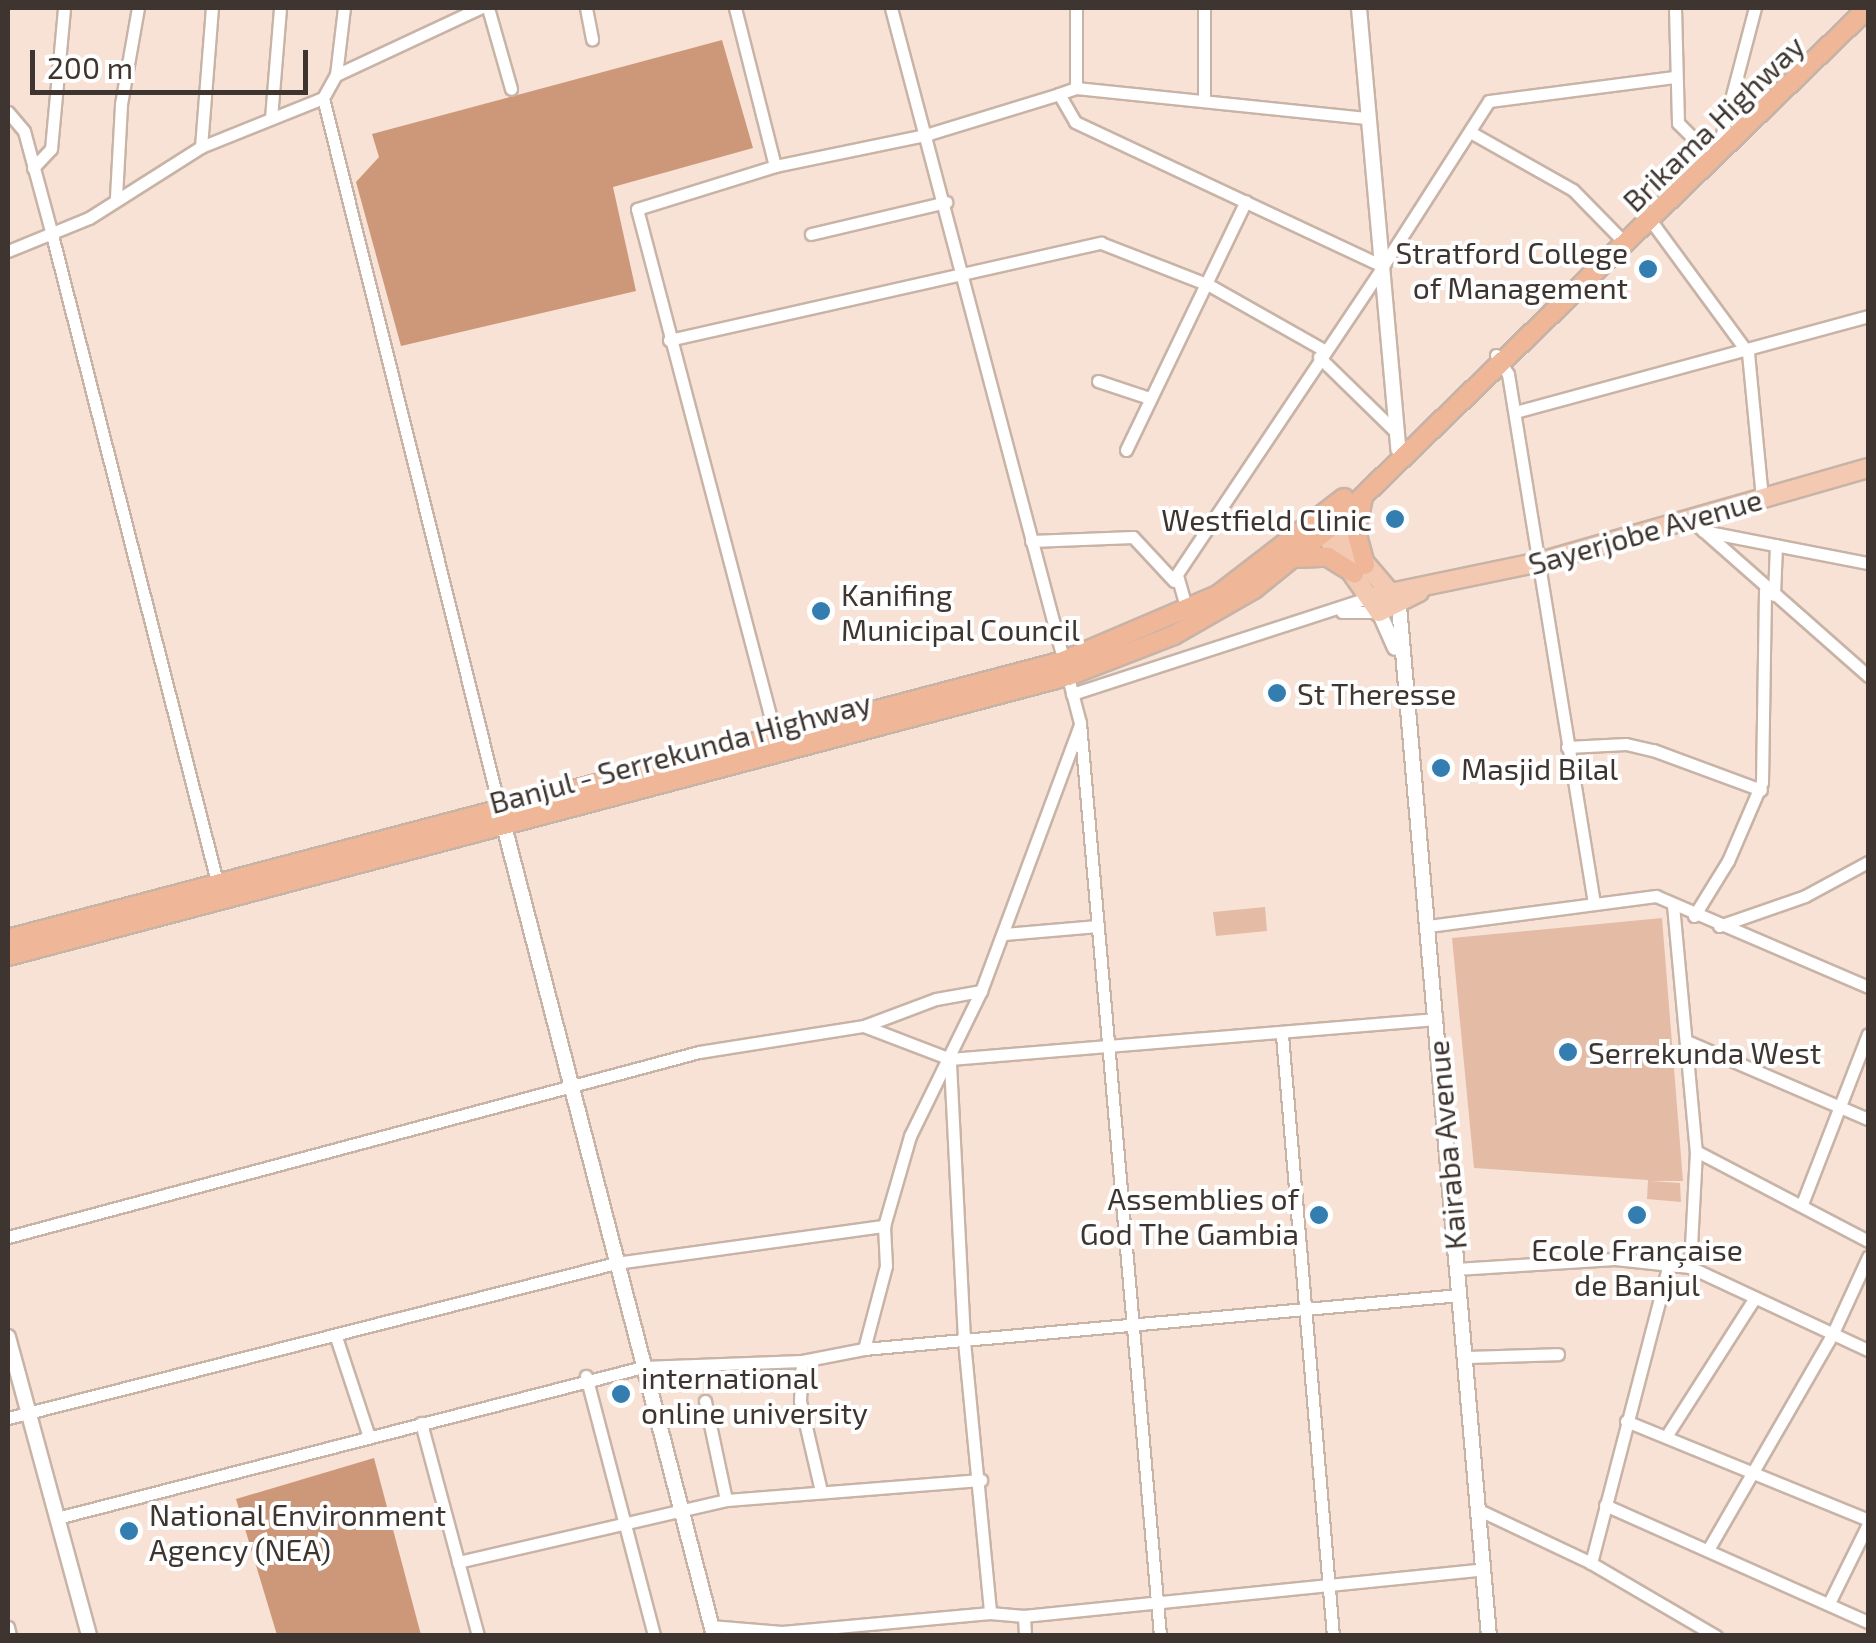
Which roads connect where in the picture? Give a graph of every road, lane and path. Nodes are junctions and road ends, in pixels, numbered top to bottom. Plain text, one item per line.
1 (64, 8) edge
2 (138, 8) edge
3 (212, 8) edge
4 (280, 8) edge
5 (344, 8) edge
6 (455, 8) edge
7 (484, 8) edge
8 (586, 8) edge
9 (735, 8) edge
10 (891, 8) edge
11 (1076, 8) edge
12 (1204, 8) edge
13 (1359, 8) edge
14 (1676, 8) edge
15 (1756, 8) edge
16 (1855, 8) edge
17 (1868, 8) edge
18 (449, 21) junction
19 (592, 40) dead end
20 (336, 75) junction
21 (1674, 76) junction
22 (1076, 88) junction
23 (511, 89) dead end
24 (1059, 94) junction
25 (1204, 97) junction
26 (322, 98) junction
27 (8, 112) edge
28 (271, 118) junction
29 (1368, 118) junction
30 (1472, 132) junction
31 (929, 134) junction
32 (202, 147) junction
33 (1714, 147) junction
34 (775, 166) junction
35 (33, 168) junction
36 (116, 197) junction
37 (946, 202) junction
38 (1246, 202) junction
39 (1651, 221) junction
40 (51, 231) junction
41 (811, 234) dead end
42 (1619, 237) junction
43 (8, 251) edge
44 (1383, 266) junction
45 (964, 273) junction
46 (1209, 284) junction
47 (1868, 316) edge
48 (670, 340) junction
49 (1748, 353) junction
50 (1322, 354) junction
51 (1500, 359) junction
52 (1098, 381) dead end
53 (1149, 398) junction
54 (1514, 412) junction
55 (1397, 441) junction
56 (1126, 450) dead end
57 (1868, 468) edge
58 (1363, 496) junction
59 (1762, 498) junction
60 (1325, 524) junction
61 (1696, 524) junction
62 (1031, 540) junction
63 (1776, 546) junction
64 (1294, 558) junction
65 (1540, 562) junction
66 (1868, 563) edge
67 (1360, 569) junction
68 (1174, 581) junction
69 (1769, 593) junction
70 (1395, 599) junction
71 (1375, 605) junction
72 (1187, 610) junction
73 (1398, 656) junction
74 (1868, 676) edge
75 (1067, 677) junction
76 (1080, 723) junction
77 (776, 738) junction
78 (1567, 747) junction
79 (1760, 790) junction
80 (503, 819) junction
81 (1868, 862) edge
82 (217, 882) junction
83 (1594, 903) junction
84 (1673, 905) junction
85 (1694, 916) junction
86 (1098, 926) junction
87 (1428, 926) junction
88 (1719, 926) junction
89 (1004, 934) junction
90 (8, 939) edge
91 (8, 956) edge
92 (1868, 986) edge
93 (981, 991) junction
94 (1436, 1019) junction
95 (864, 1026) junction
96 (1868, 1034) edge
97 (1282, 1035) junction
98 (1689, 1042) junction
99 (1109, 1050) junction
100 (950, 1059) junction
101 (572, 1088) junction
102 (1840, 1106) junction
103 (1868, 1119) edge
104 (1696, 1151) junction
105 (1802, 1204) junction
106 (884, 1226) junction
107 (8, 1237) edge
108 (1868, 1241) edge
109 (1868, 1257) edge
110 (616, 1263) junction
111 (1669, 1264) junction
112 (1690, 1267) junction
113 (1456, 1269) junction
114 (1460, 1295) junction
115 (1754, 1299) junction
116 (1301, 1310) junction
117 (1135, 1324) junction
118 (1833, 1333) junction
119 (336, 1337) junction
120 (8, 1338) edge
121 (964, 1341) junction
122 (864, 1349) junction
123 (1868, 1350) edge
124 (1558, 1354) dead end
125 (1465, 1357) junction
126 (802, 1362) junction
127 (643, 1367) junction
128 (586, 1376) junction
129 (705, 1402) dead end
130 (28, 1413) junction
131 (8, 1418) edge
132 (1626, 1421) junction
133 (421, 1423) junction
134 (1667, 1435) junction
135 (369, 1437) junction
136 (1754, 1469) junction
137 (981, 1480) junction
138 (821, 1491) junction
139 (726, 1500) junction
140 (1605, 1505) junction
141 (679, 1509) junction
142 (1479, 1510) junction
143 (57, 1518) junction
144 (620, 1520) junction
145 (1868, 1522) edge
146 (1709, 1548) junction
147 (458, 1562) junction
148 (1591, 1563) junction
149 (1484, 1569) junction
150 (1328, 1586) junction
151 (1157, 1599) junction
152 (1829, 1603) junction
153 (990, 1612) junction
154 (1024, 1616) junction
155 (1868, 1622) edge
156 (8, 1627) edge
157 (712, 1631) edge
158 (10, 1636) edge
159 (89, 1636) edge
160 (478, 1636) edge
161 (654, 1636) edge
162 (1025, 1636) edge
163 (1160, 1636) edge
164 (1333, 1636) edge
165 (1489, 1636) edge
166 (1716, 1636) edge

1 - 35 street
2 - 36 street
3 - 32 street
4 - 28 street
5 - 20 street
6 - 18 street
7 - 18 street
7 - 23 street
8 - 19 street
9 - 34 street
10 - 31 street
11 - 22 street
12 - 25 street
13 - 29 street
14 - 21 street
15 - 33 street
16 - 33 highway, Brikama Highway
17 - 39 highway, Brikama Highway
18 - 20 street
20 - 26 street
21 - 30 street
21 - 33 street
22 - 24 street
22 - 25 street
24 - 31 street
24 - 38 street
25 - 29 street
26 - 28 street
26 - 80 street
27 - 35 street
28 - 32 street
29 - 44 street
30 - 42 street
30 - 44 street
31 - 34 street
31 - 37 street
32 - 36 street
33 - 42 highway, Brikama Highway
34 - 48 street
35 - 40 street
36 - 40 street
37 - 41 street
37 - 45 street
38 - 44 street
38 - 46 street
39 - 49 street
39 - 51 highway, Brikama Highway
40 - 43 street
40 - 82 street
42 - 51 highway, Brikama Highway
44 - 50 street
44 - 55 street
45 - 46 street
45 - 48 street
45 - 62 street
46 - 50 street
46 - 53 street
47 - 49 street
48 - 77 street
49 - 54 street
49 - 59 street
50 - 55 street
50 - 68 street
51 - 54 street
51 - 55 highway, Brikama Highway
51 - 58 highway, Brikama Highway
52 - 53 street
53 - 56 street
54 - 65 street
55 - 60 highway, Brikama Highway
57 - 59 main road, Sayerjobe Avenue
58 - 60 highway, Brikama Highway
58 - 67 highway
59 - 61 main road, Sayerjobe Avenue
60 - 64 highway, Banjul - Serrekunda Highway
60 - 67 main road, Kairaba Avenue
60 - 72 highway, Banjul - Serrekunda Highway
61 - 63 street
61 - 65 main road, Sayerjobe Avenue
61 - 69 street
62 - 68 street
62 - 75 street
63 - 66 street
63 - 69 street
64 - 67 highway
64 - 75 highway, Banjul - Serrekunda Highway
65 - 70 main road, Sayerjobe Avenue
65 - 78 street
67 - 70 main road, Kairaba Avenue
67 - 71 main road, Kairaba Avenue
68 - 72 street
69 - 74 street
69 - 79 street
70 - 71 main road, Sayerjobe Avenue
70 - 73 street, Kairaba Avenue
71 - 73 street, Kairaba Avenue
71 - 75 street
72 - 75 highway, Banjul - Serrekunda Highway
73 - 87 street, Kairaba Avenue
75 - 76 street
75 - 77 highway, Banjul - Serrekunda Highway
75 - 80 highway, Banjul - Serrekunda Highway
76 - 86 street
76 - 89 street
77 - 80 highway, Banjul - Serrekunda Highway
78 - 79 street
78 - 83 street
79 - 85 street
80 - 82 highway, Banjul - Serrekunda Highway
80 - 91 highway, Banjul - Serrekunda Highway
80 - 101 street
81 - 88 street
82 - 90 highway, Banjul - Serrekunda Highway
83 - 84 street
83 - 87 street
84 - 85 street
84 - 98 street
85 - 88 street
86 - 89 street
86 - 99 street
87 - 94 street, Kairaba Avenue
88 - 92 street
89 - 93 street
93 - 95 street
93 - 100 street
94 - 97 street
94 - 113 street, Kairaba Avenue
95 - 100 street
95 - 101 street
96 - 102 street
97 - 99 street
97 - 116 street
98 - 102 street
98 - 104 street
99 - 100 street
99 - 117 street
100 - 106 street
100 - 121 street
101 - 107 street
101 - 110 street
102 - 103 street
102 - 105 street
104 - 105 street
104 - 112 street
105 - 108 street
106 - 110 street
106 - 122 street
109 - 118 street
110 - 119 street
110 - 127 street
111 - 112 street
111 - 113 street
111 - 132 street
112 - 115 street
113 - 114 street, Kairaba Avenue
114 - 116 street
114 - 125 street, Kairaba Avenue
115 - 118 street
115 - 134 street
116 - 117 street
116 - 150 street
117 - 121 street
117 - 151 street
118 - 123 street
118 - 136 street
119 - 130 street
119 - 135 street
120 - 130 street
121 - 122 street
121 - 137 street
122 - 126 street
124 - 125 street
125 - 142 street, Kairaba Avenue
126 - 127 street
126 - 138 street
127 - 128 street
127 - 141 street
128 - 133 street
128 - 144 street
129 - 139 street
130 - 131 street
130 - 143 street
132 - 134 street
132 - 140 street
133 - 135 street
133 - 147 street
134 - 136 street
135 - 143 street
136 - 145 street
136 - 146 street
137 - 138 street
137 - 153 street
138 - 139 street
139 - 141 street
140 - 146 street
140 - 148 street
141 - 144 street
141 - 157 street
142 - 148 street
142 - 149 street, Kairaba Avenue
143 - 159 street
144 - 147 street
144 - 161 street
145 - 152 street
146 - 152 street
147 - 160 street
148 - 166 street
149 - 150 street
149 - 165 street, Kairaba Avenue
150 - 151 street
150 - 164 street
151 - 154 street
151 - 163 street
152 - 155 street
153 - 154 street
153 - 157 street
154 - 162 street
156 - 158 street

